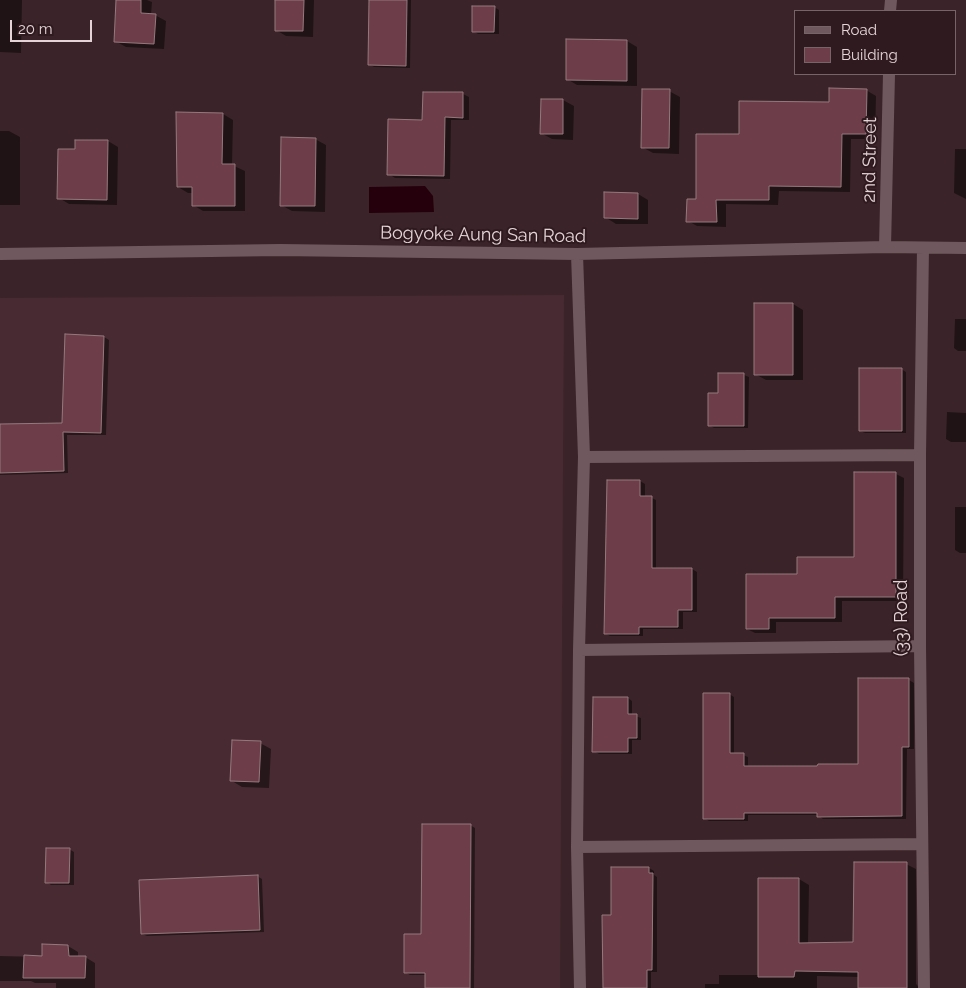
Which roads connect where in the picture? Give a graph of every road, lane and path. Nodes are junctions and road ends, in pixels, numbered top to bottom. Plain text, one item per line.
1 (889, 75) edge
2 (885, 247) junction
3 (923, 248) junction
4 (966, 248) edge
5 (0, 254) edge
6 (577, 254) junction
7 (920, 455) junction
8 (584, 457) junction
9 (920, 646) junction
10 (579, 650) junction
11 (922, 844) junction
12 (577, 847) junction
13 (580, 988) edge
14 (924, 988) edge

1 - 2 street, 2nd Street
2 - 3 street, Bogyoke Aung San Road
2 - 6 street, Bogyoke Aung San Road
3 - 4 street, Bogyoke Aung San Road
3 - 7 street, (33) Road
5 - 6 street, Bogyoke Aung San Road
6 - 8 street
7 - 8 street
7 - 9 street, (33) Road
8 - 10 street
9 - 10 street
9 - 11 street, (33) Road
10 - 12 street
11 - 12 street
11 - 14 street, (33) Road
12 - 13 street

